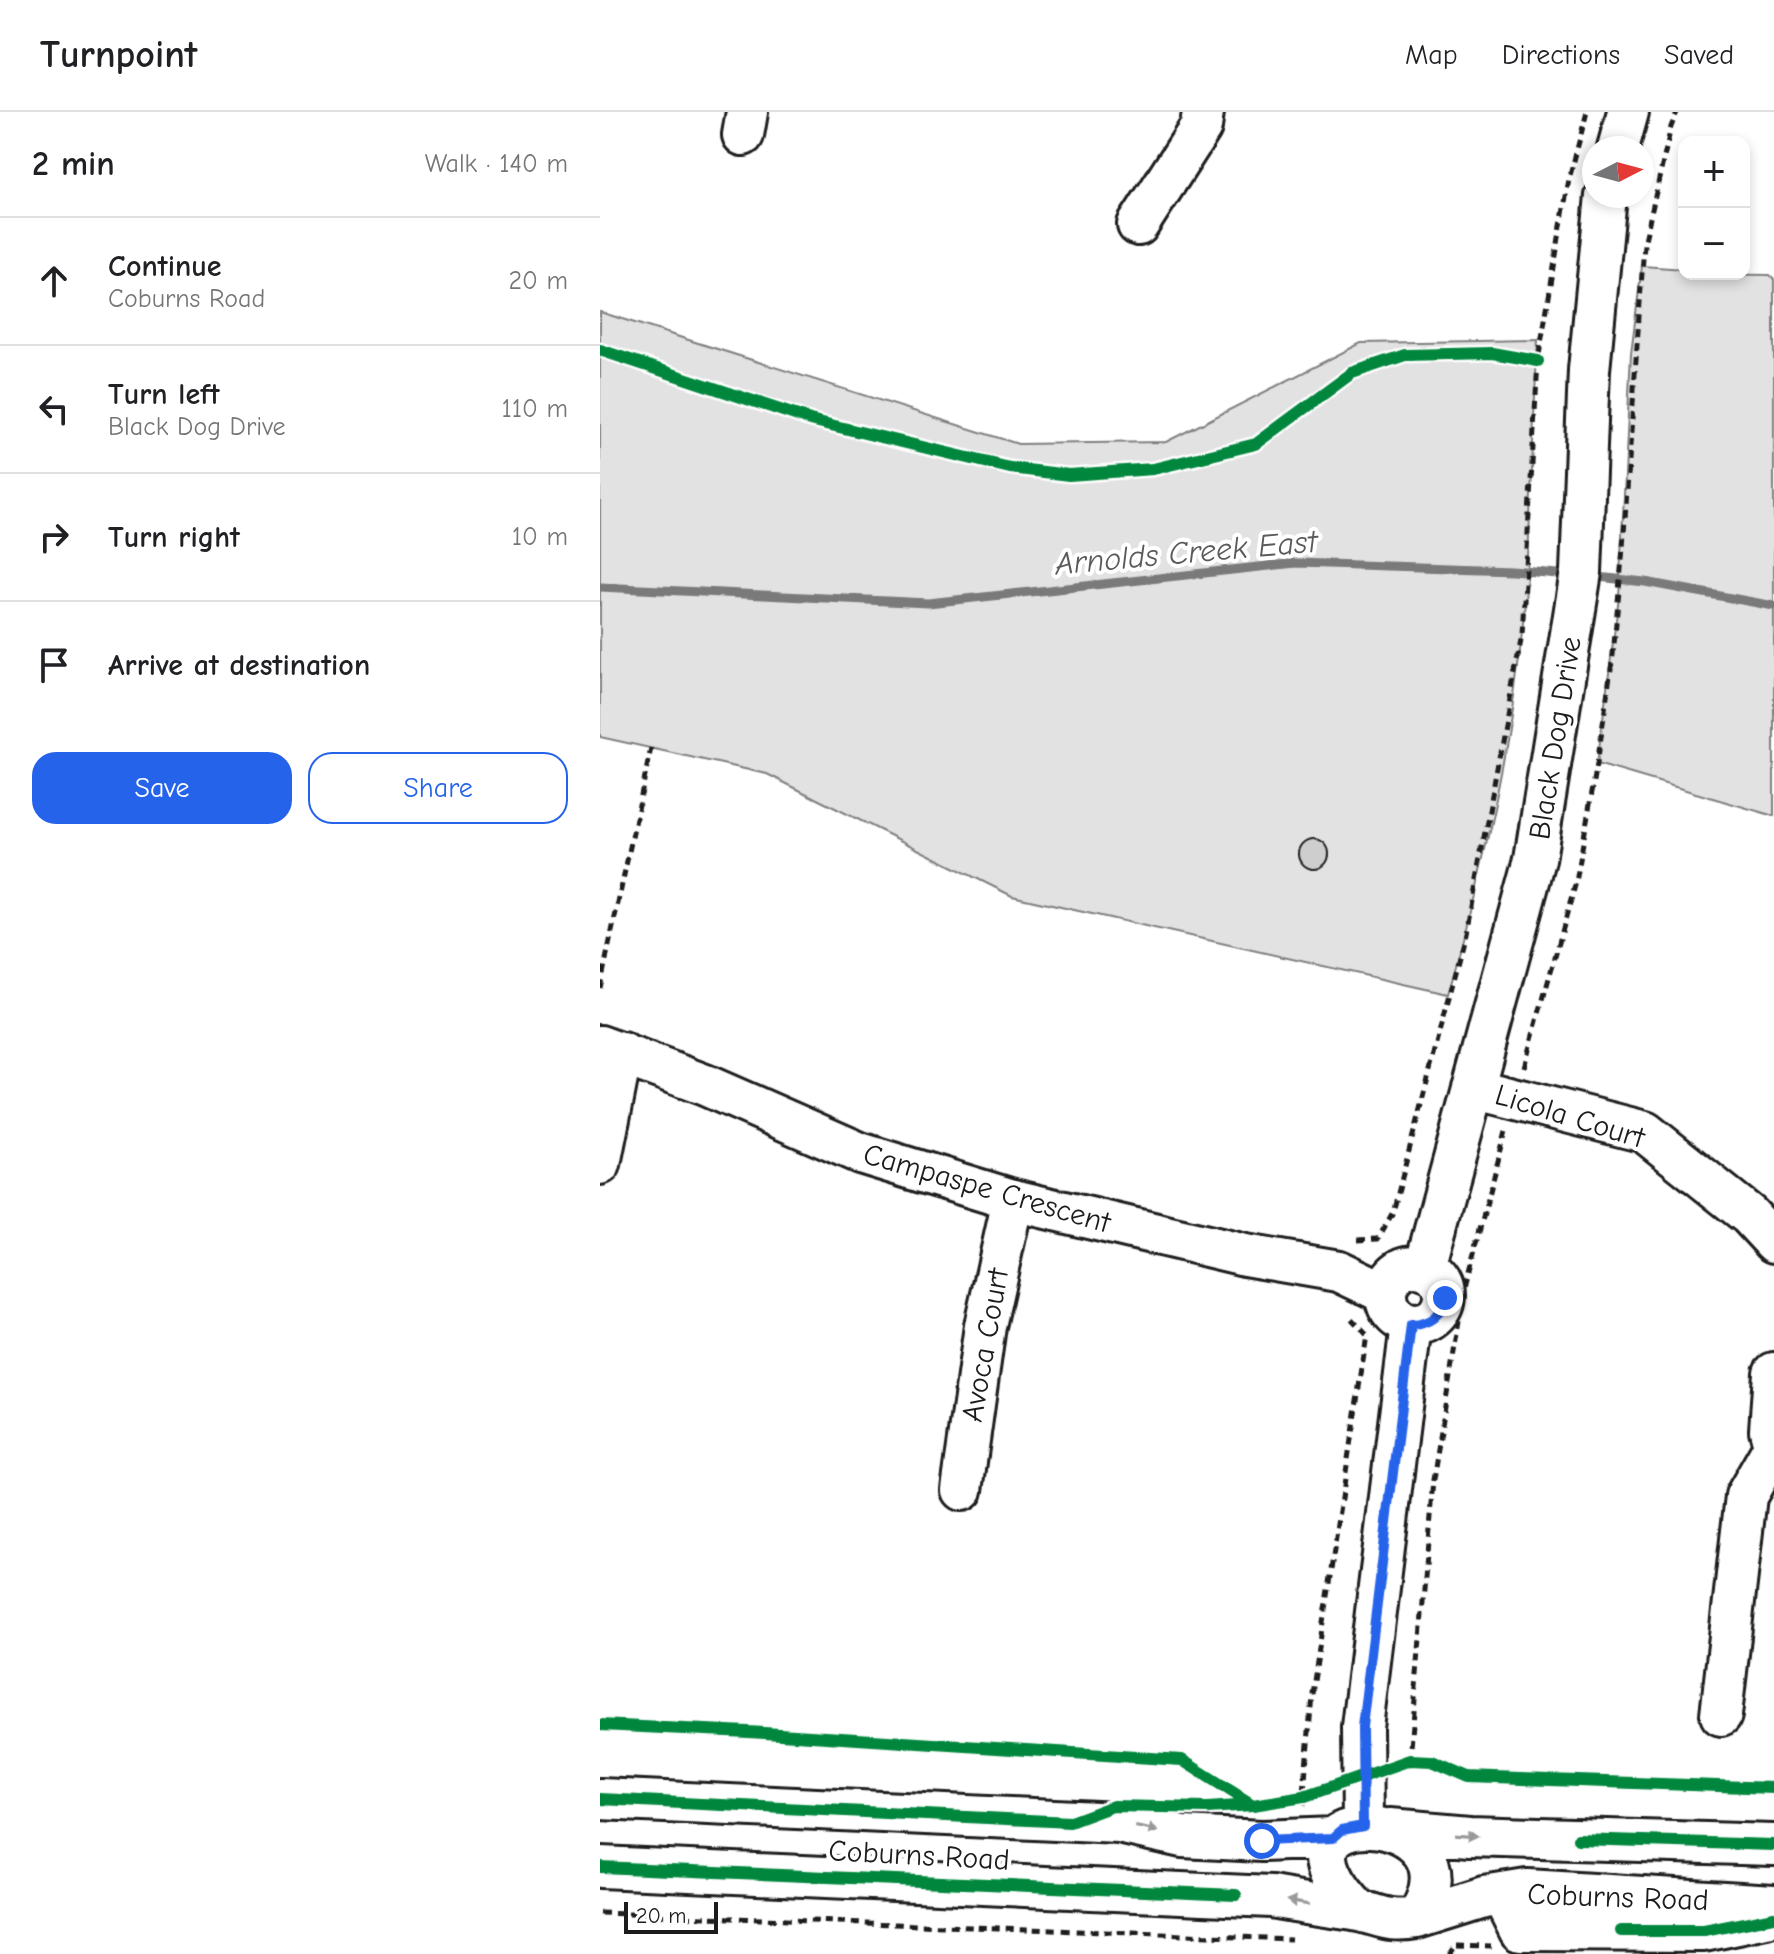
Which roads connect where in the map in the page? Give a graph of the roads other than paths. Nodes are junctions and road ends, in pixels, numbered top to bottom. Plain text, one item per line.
1 (1203, 112) edge
2 (1628, 112) edge
3 (1621, 136) edge
4 (1605, 208) edge
5 (1138, 225) dead end
6 (611, 1050) edge
7 (1473, 1088) junction
8 (600, 1164) edge
9 (1013, 1200) junction
10 (1774, 1242) edge
11 (1425, 1267) junction
12 (1385, 1293) junction
13 (1411, 1325) junction
14 (1774, 1373) edge
15 (1774, 1446) edge
16 (962, 1490) dead end
17 (1721, 1715) dead end
18 (600, 1799) edge
19 (1362, 1831) junction
20 (1774, 1845) edge
21 (600, 1867) edge
22 (1502, 1894) junction
23 (1774, 1905) edge
24 (1774, 1917) edge
25 (1395, 1929) edge

1 - 5 street
2 - 3 street
4 - 7 street, Black Dog Drive
6 - 8 street
6 - 9 street, Campaspe Crescent
7 - 10 street, Licola Court
7 - 11 street, Black Dog Drive
9 - 12 street, Campaspe Crescent
9 - 16 street, Avoca Court
11 - 12 street
11 - 13 street
12 - 13 street
13 - 19 street
14 - 15 street
15 - 17 street
18 -> 19 street, Coburns Road
19 -> 20 street, Coburns Road
19 - 25 street
19 - 25 street
25 -> 21 street, Coburns Road
22 - 23 street, Coburns Road
22 - 24 street
22 - 25 street, Coburns Road

